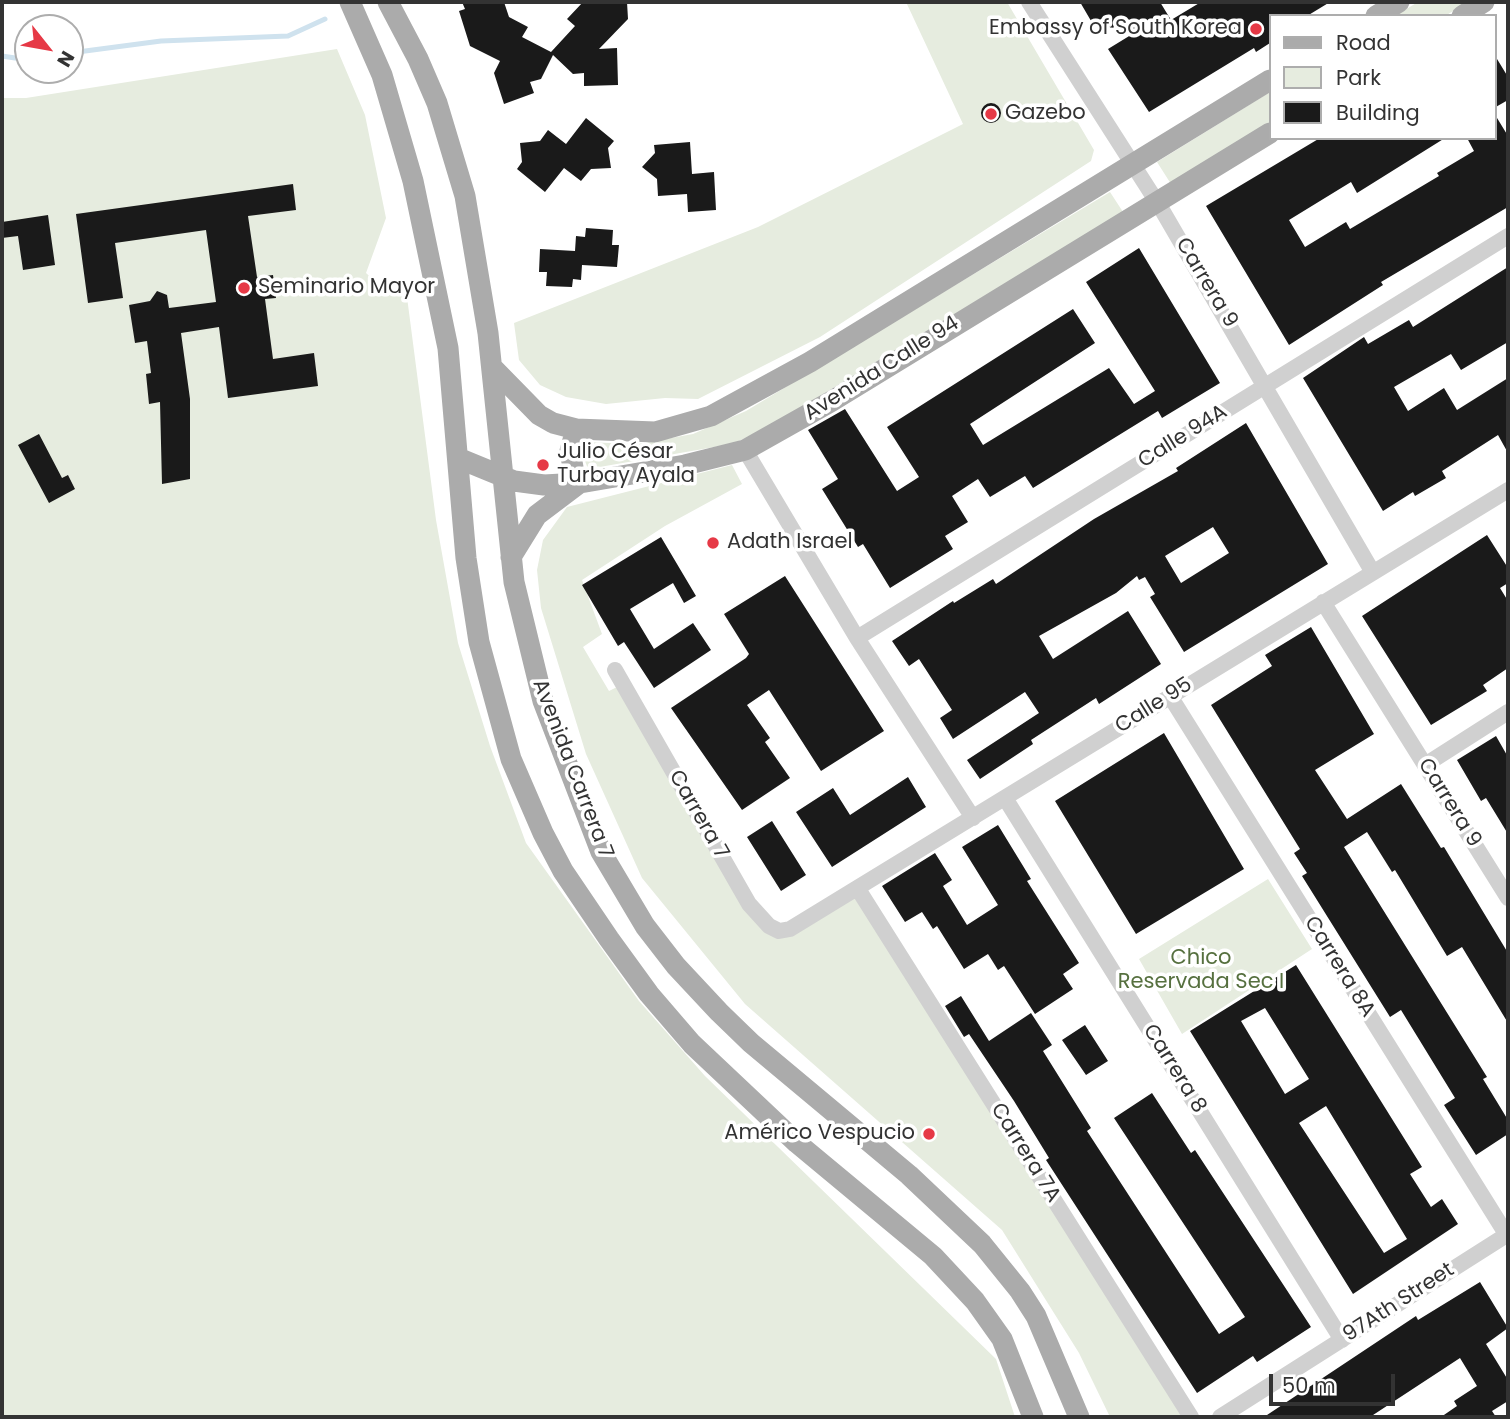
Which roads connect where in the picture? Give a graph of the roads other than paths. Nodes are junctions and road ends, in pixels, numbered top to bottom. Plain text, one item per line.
1 (351, 2) edge
2 (388, 2) edge
3 (1029, 2) edge
4 (1399, 2) edge
5 (1485, 2) edge
6 (1379, 14) edge
7 (1465, 14) edge
8 (1268, 81) edge
9 (1268, 135) edge
10 (1133, 165) junction
11 (1157, 203) junction
12 (1508, 236) edge
13 (492, 367) junction
14 (1266, 386) junction
15 (576, 429) junction
16 (745, 450) junction
17 (458, 458) junction
18 (504, 477) junction
19 (580, 483) junction
20 (1508, 491) edge
21 (511, 557) junction
22 (1372, 571) junction
23 (1323, 602) junction
24 (857, 638) junction
25 (615, 670) dead end
26 (1170, 696) junction
27 (1508, 712) edge
28 (1425, 765) junction
29 (1006, 798) junction
30 (973, 818) junction
31 (858, 889) junction
32 (1508, 898) edge
33 (800, 925) joint
34 (1508, 1235) edge
35 (1342, 1340) junction
36 (1033, 1417) edge
37 (1079, 1417) edge
38 (1191, 1417) edge
39 (1220, 1417) edge

1 - 17 main road, Avenida Carrera 7
2 - 13 main road, Avenida Carrera 7
3 - 10 street, Carrera 9
4 - 6 main road
5 - 7 main road
8 - 10 main road, Avenida Calle 94
9 - 11 main road, Avenida Calle 94
10 - 11 street, Carrera 9
10 - 15 main road, Avenida Calle 94
11 - 14 street, Carrera 9
11 - 16 main road, Avenida Calle 94
12 - 14 street, Calle 94A
13 - 15 main road, Avenida Calle 94
13 - 18 main road, Avenida Carrera 7
14 - 22 street, Carrera 9
14 - 24 street, Calle 94A
15 - 19 main road
16 - 19 main road, Avenida Calle 94
16 - 24 street
17 - 18 main road, Avenida Calle 94
17 - 36 main road, Avenida Carrera 7
18 - 19 main road, Avenida Calle 94
18 - 21 main road, Avenida Carrera 7
19 - 21 main road
20 - 22 street, Calle 95
21 - 37 main road, Avenida Carrera 7
22 - 23 street, Calle 95
23 - 26 street, Calle 95
23 - 28 street, Carrera 9
24 - 30 street
25 - 33 street, Carrera 7
26 - 29 street, Calle 95
26 - 34 street, Carrera 8A
27 - 28 street
28 - 32 street, Carrera 9
29 - 30 street, Calle 95
29 - 35 street, Carrera 8
30 - 31 street, Calle 95
31 - 33 street, Calle 95
31 - 38 street, Carrera 7A
34 - 35 street, 97Ath Street
35 - 39 street, 97Ath Street

